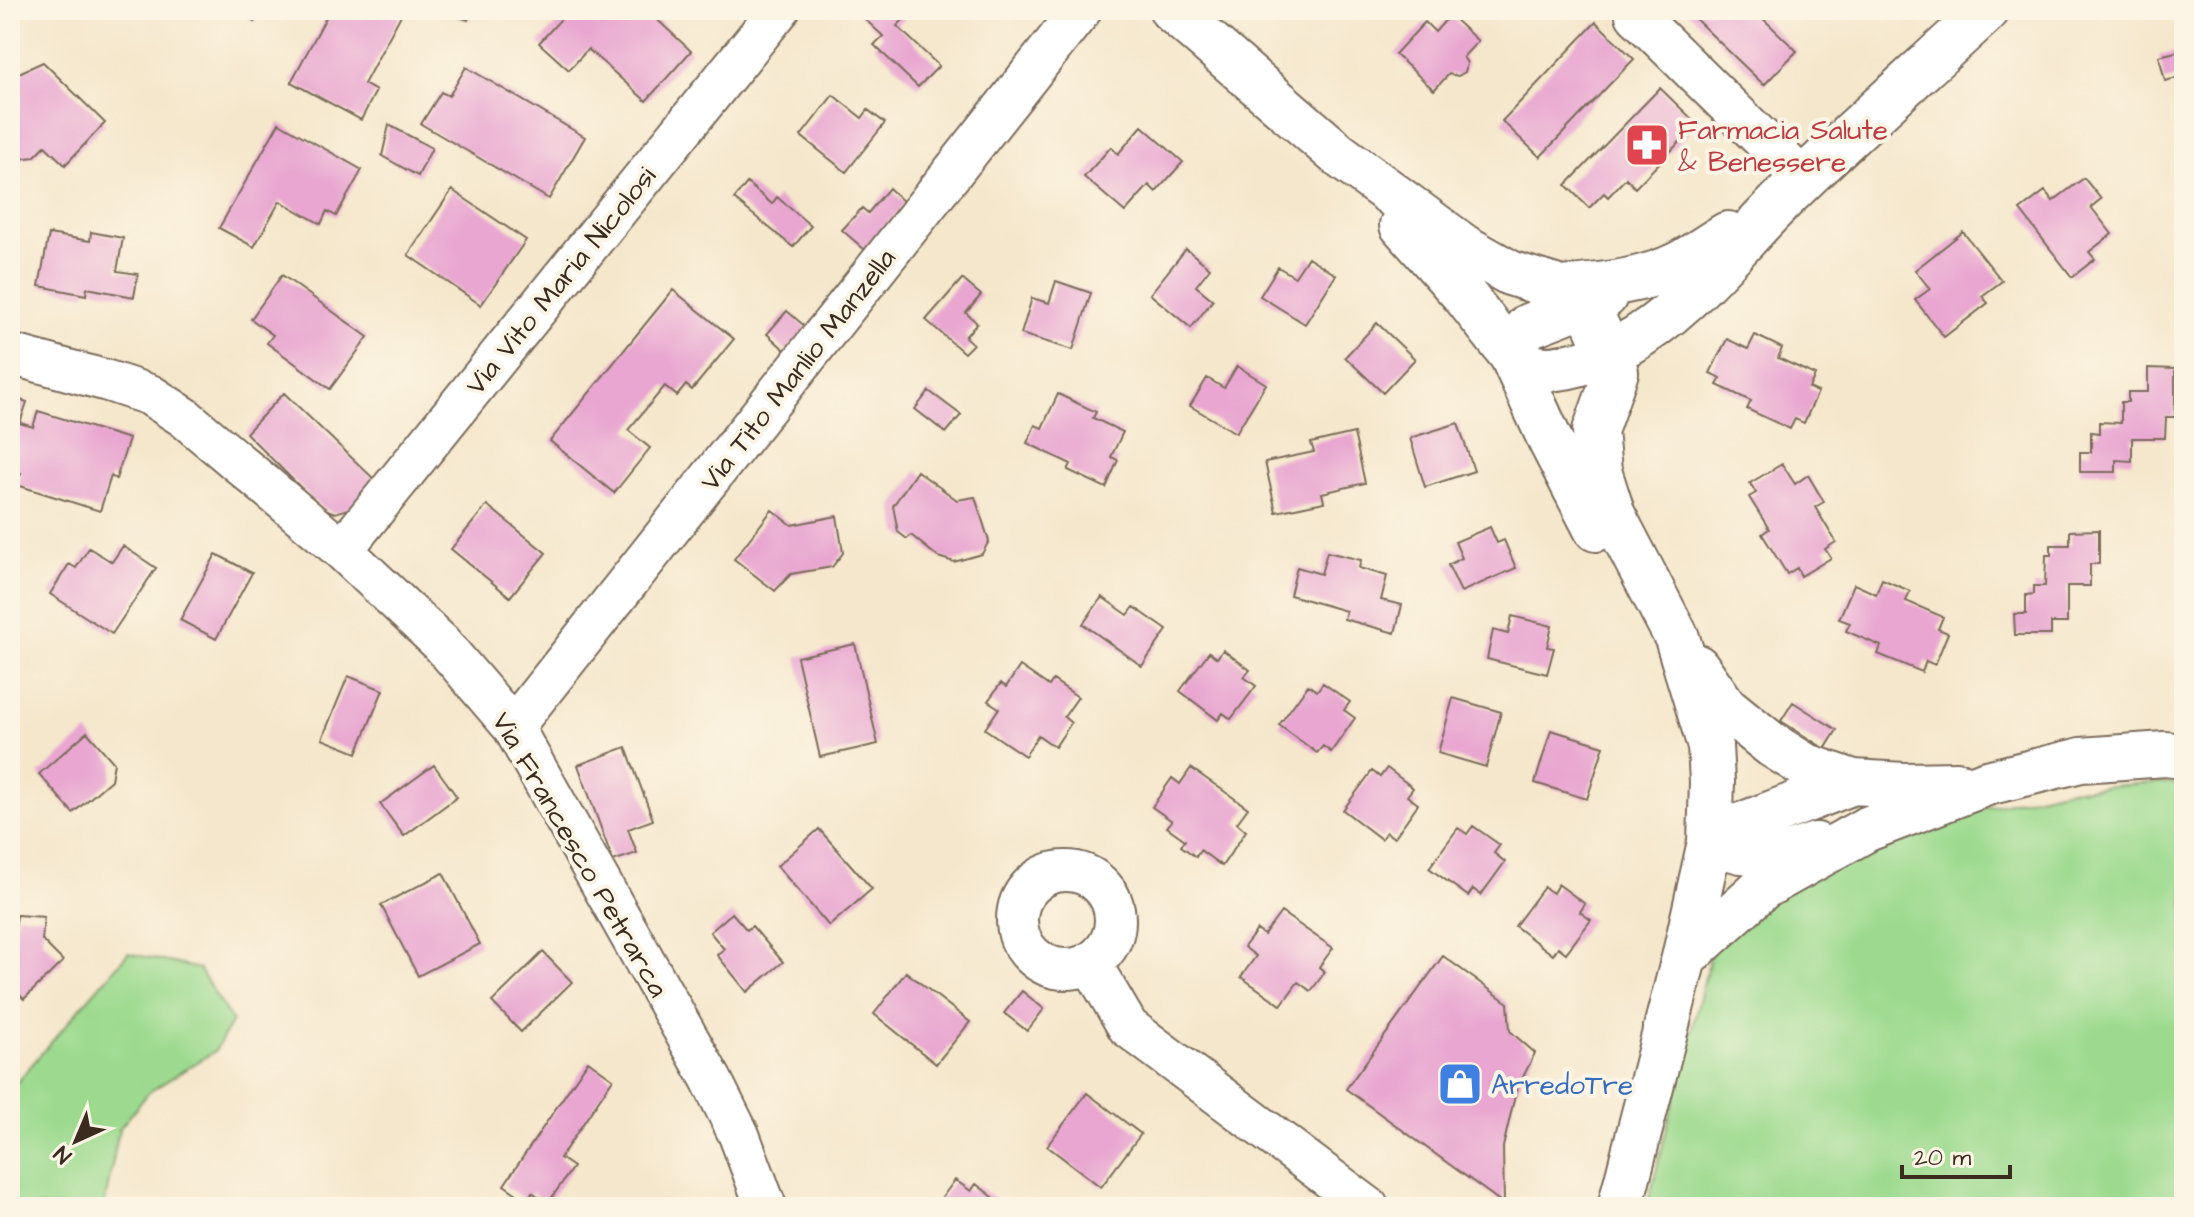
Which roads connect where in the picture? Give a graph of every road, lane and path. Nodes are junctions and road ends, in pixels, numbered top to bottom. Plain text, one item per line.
1 (779, 10) edge
2 (1081, 10) edge
3 (1172, 10) edge
4 (1987, 10) edge
5 (1636, 15) dead end
6 (1339, 155) junction
7 (1792, 190) junction
8 (1574, 297) junction
9 (10, 354) edge
10 (1512, 356) junction
11 (1613, 363) junction
12 (342, 550) junction
13 (1677, 638) junction
14 (1700, 707) junction
15 (513, 727) junction
16 (2184, 756) edge
17 (1853, 782) junction
18 (1987, 783) junction
19 (1867, 829) junction
20 (1710, 842) junction
21 (1684, 958) junction
22 (1091, 964) dead end
23 (766, 1207) edge
24 (1368, 1207) edge
25 (1620, 1207) edge

1 - 12 street, Via Vito Maria Nicolosi
2 - 15 street, Via Tito Manlio Manzella
3 - 6 street
4 - 7 street
5 - 7 street
6 - 8 street
6 - 10 street
7 - 8 street
7 - 11 street
8 - 10 street
8 - 11 street
9 - 12 street, Via Francesco Petrarca
10 - 11 street
10 - 14 street
11 - 13 street
12 - 15 street, Via Francesco Petrarca
13 - 14 street
13 - 17 street
14 - 20 street
15 - 23 street, Via Francesco Petrarca
16 - 18 street
17 - 18 street
17 - 20 street
18 - 19 street
19 - 20 street
19 - 21 street
20 - 21 street
21 - 25 street
22 - 24 street

